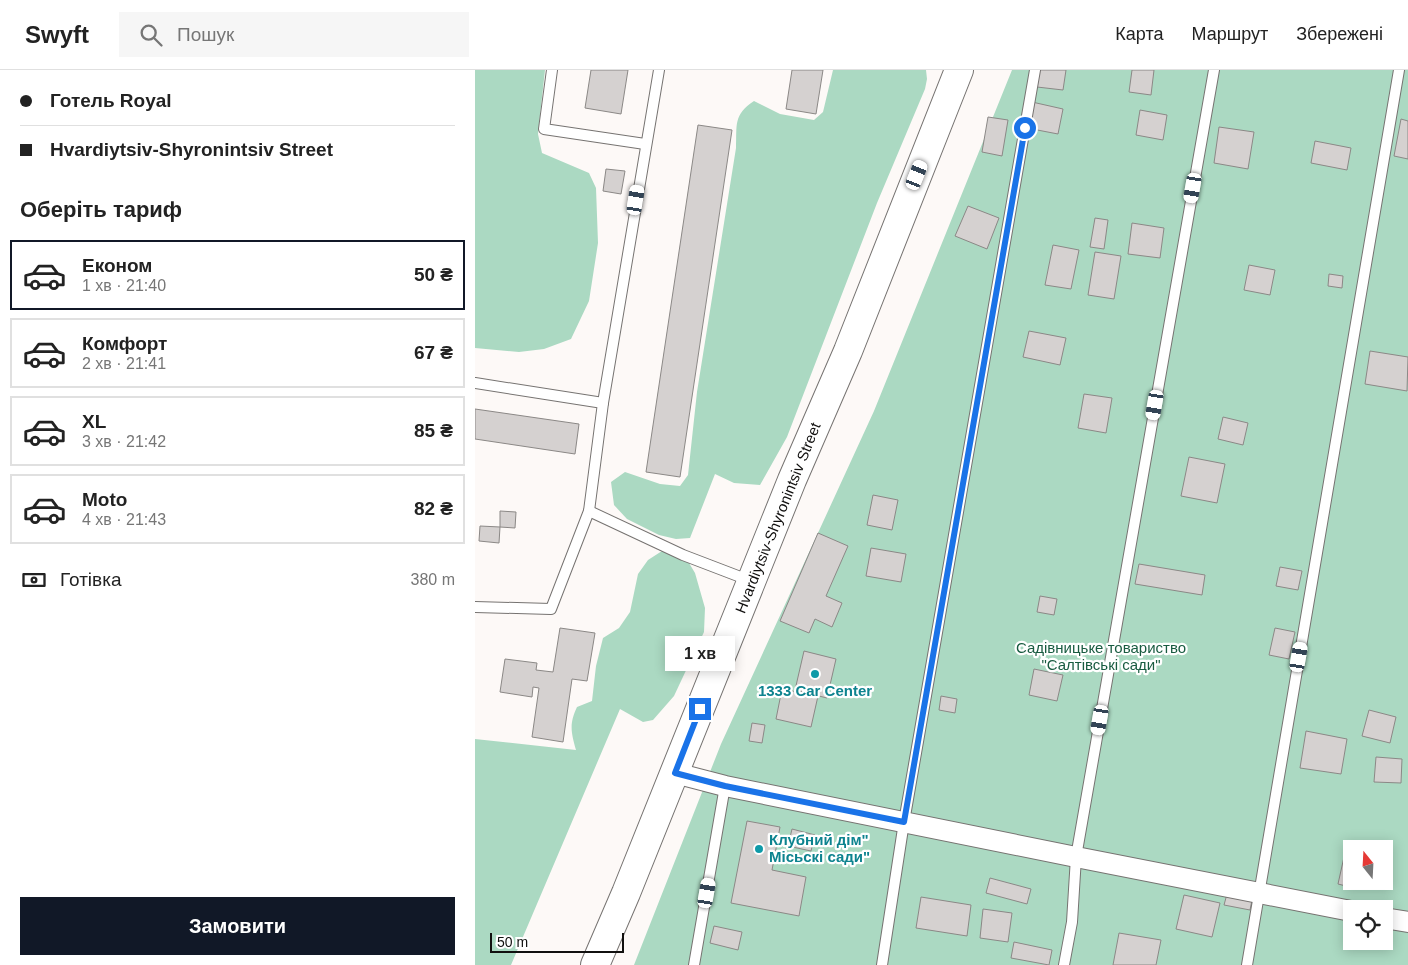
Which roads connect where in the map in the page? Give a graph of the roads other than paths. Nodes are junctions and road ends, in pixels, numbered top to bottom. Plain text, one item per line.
1 (553, 70) edge
2 (659, 70) edge
3 (959, 70) edge
4 (1035, 70) edge
5 (1214, 70) edge
6 (1399, 70) edge
7 (645, 144) junction
8 (475, 383) edge
9 (603, 403) junction
10 (589, 511) junction
11 (751, 581) junction
12 (475, 607) edge
13 (675, 773) junction
14 (725, 786) junction
15 (904, 822) junction
16 (1076, 857) junction
17 (1259, 892) junction
18 (1343, 909) edge
19 (1393, 920) edge
20 (1408, 922) edge
21 (595, 965) edge
22 (694, 965) edge
23 (882, 965) edge
24 (1063, 965) edge
25 (1247, 965) edge

1 - 7 lane
2 - 7 lane
3 - 11 main road, Hvardiytsiv-Shyronintsiv Street
4 - 15 lane
5 - 16 lane
6 - 17 lane
7 - 9 lane
8 - 9 lane
9 - 10 lane
10 - 11 lane
10 - 12 lane
11 - 13 main road, Hvardiytsiv-Shyronintsiv Street
13 - 14 street
13 - 21 main road, Hvardiytsiv-Shyronintsiv Street
14 - 15 street
14 - 22 lane
15 - 16 street
15 - 23 lane
16 - 17 street
16 - 24 lane
17 - 18 street
17 - 25 lane
19 - 20 street

